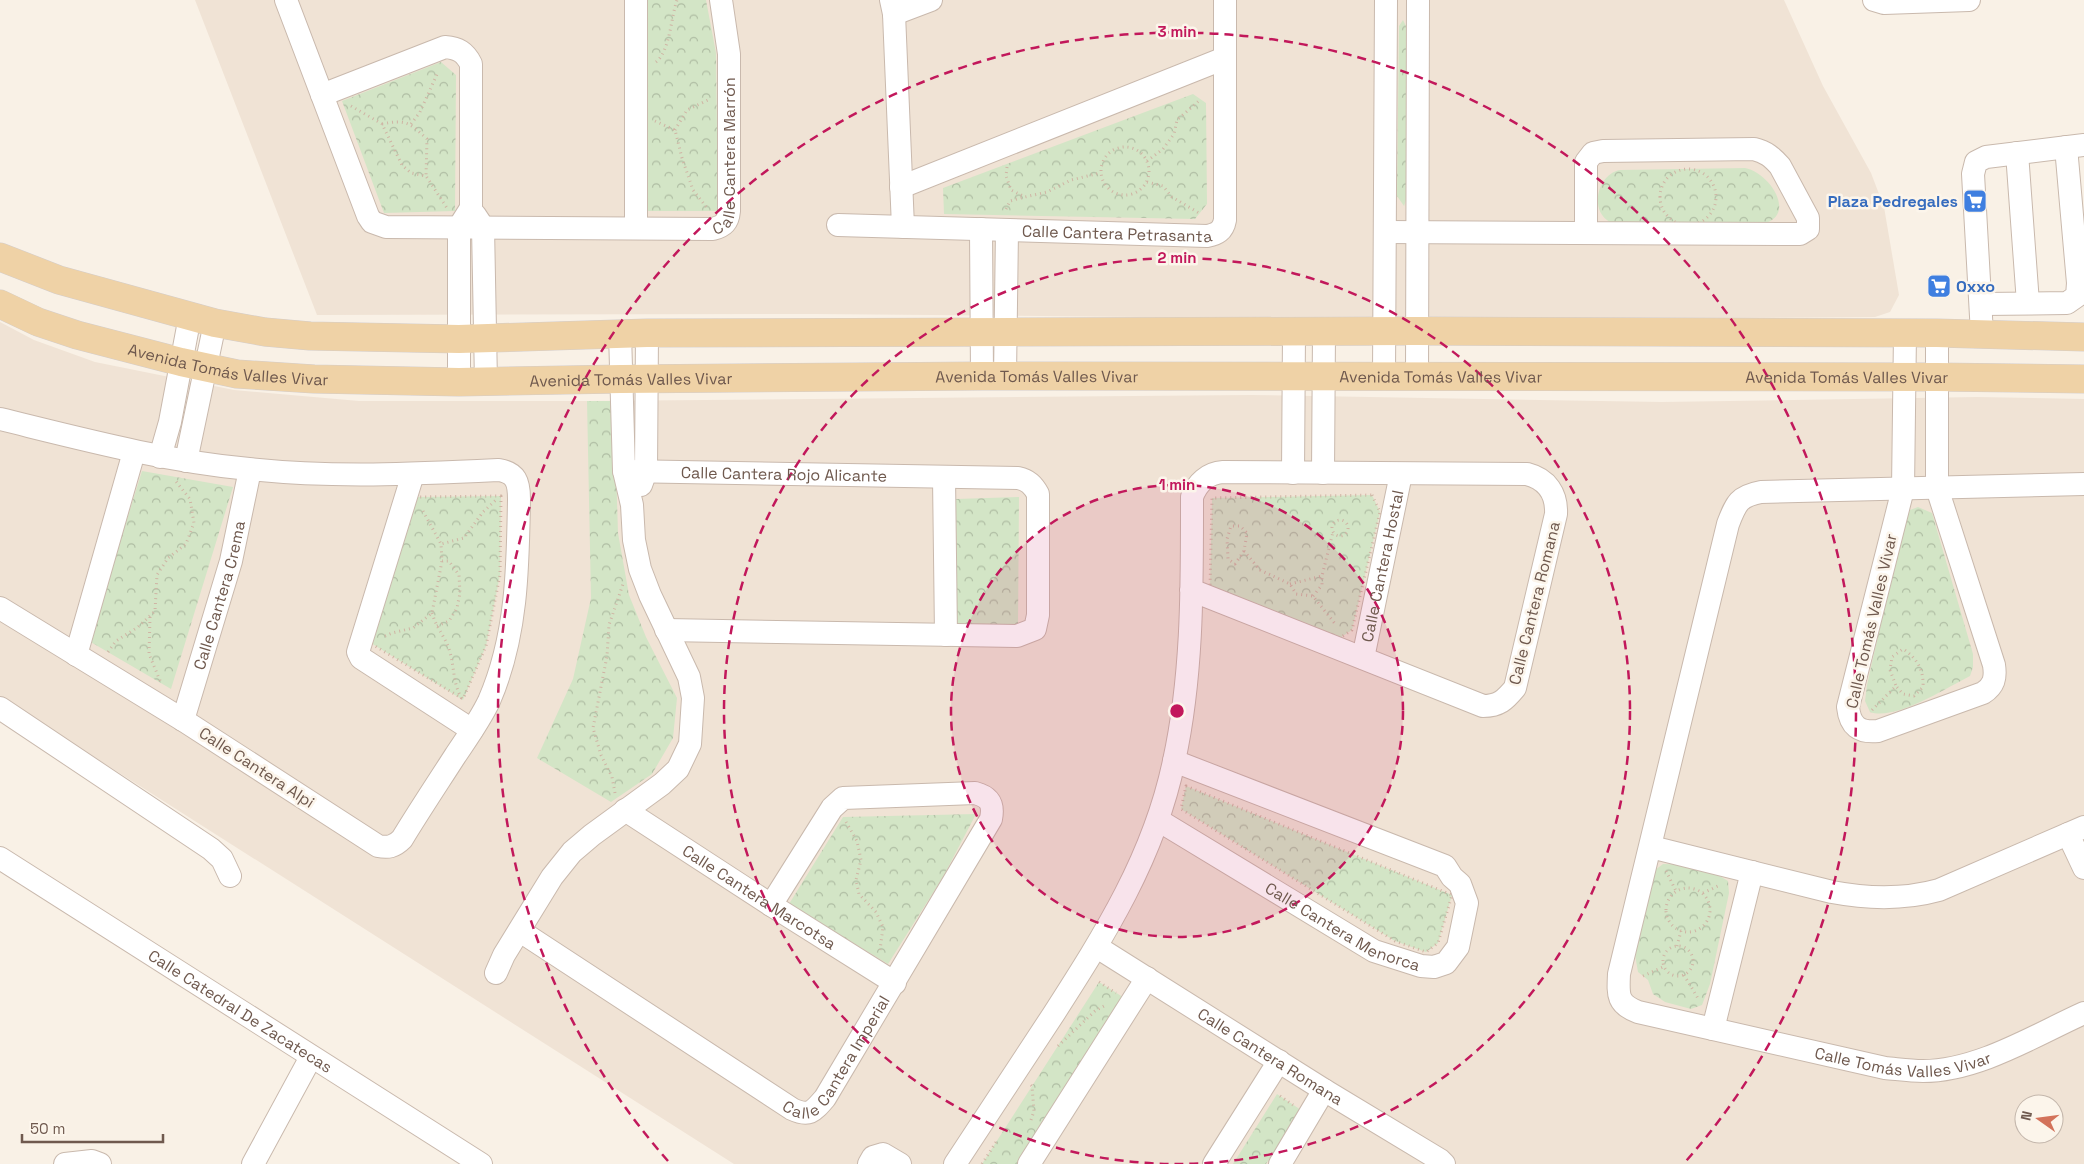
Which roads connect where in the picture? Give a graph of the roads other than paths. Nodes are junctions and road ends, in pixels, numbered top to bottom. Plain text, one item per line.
1 (286, 0) edge
2 (636, 0) edge
3 (721, 0) edge
4 (931, 0) edge
5 (1225, 0) edge
6 (1386, 0) edge
7 (1418, 0) edge
8 (1874, 0) edge
9 (1969, 0) edge
10 (893, 7) edge
11 (1225, 58) junction
12 (322, 95) junction
13 (2075, 146) edge
14 (2018, 153) junction
15 (901, 187) junction
16 (465, 217) junction
17 (1005, 223) junction
18 (838, 225) dead end
19 (483, 226) junction
20 (903, 227) junction
21 (636, 228) junction
22 (981, 230) junction
23 (1385, 232) junction
24 (1416, 232) junction
25 (1586, 233) junction
26 (0, 258) edge
27 (460, 294) junction
28 (485, 294) junction
29 (982, 297) junction
30 (1006, 299) junction
31 (2028, 303) junction
32 (0, 304) edge
33 (1981, 304) junction
34 (190, 316) junction
35 (215, 323) junction
36 (1384, 331) junction
37 (1416, 331) junction
38 (993, 332) junction
39 (1294, 332) junction
40 (1324, 332) junction
41 (620, 333) junction
42 (647, 333) junction
43 (1905, 333) junction
44 (1937, 334) junction
45 (1982, 334) junction
46 (2084, 336) edge
47 (459, 339) junction
48 (486, 339) junction
49 (194, 364) junction
50 (994, 377) junction
51 (1294, 377) junction
52 (1323, 377) junction
53 (1384, 377) junction
54 (1416, 377) junction
55 (1905, 377) junction
56 (1937, 377) junction
57 (634, 379) junction
58 (2084, 379) edge
59 (459, 382) junction
60 (486, 382) junction
61 (175, 396) junction
62 (200, 401) junction
63 (1293, 410) junction
64 (1323, 410) junction
65 (647, 414) junction
66 (622, 415) junction
67 (0, 419) edge
68 (1937, 427) junction
69 (1904, 428) junction
70 (134, 452) junction
71 (160, 457) junction
72 (183, 470) junction
73 (250, 470) junction
74 (624, 471) junction
75 (646, 471) junction
76 (1293, 473) junction
77 (1323, 473) junction
78 (413, 474) junction
79 (1401, 474) junction
80 (944, 477) junction
81 (2084, 484) edge
82 (1937, 488) junction
83 (1903, 489) junction
84 (632, 505) junction
85 (1192, 590) junction
86 (0, 608) edge
87 (666, 630) junction
88 (946, 635) junction
89 (76, 655) junction
90 (1363, 658) junction
91 (0, 708) edge
92 (184, 720) junction
93 (472, 730) junction
94 (1174, 761) junction
95 (621, 804) junction
96 (1158, 820) junction
97 (2076, 830) edge
98 (1657, 855) junction
99 (0, 858) edge
100 (2084, 868) edge
101 (1752, 872) junction
102 (230, 876) dead end
103 (771, 905) junction
104 (520, 931) junction
105 (1097, 947) junction
106 (496, 973) dead end
107 (1147, 978) junction
108 (895, 983) junction
109 (2084, 1013) edge
110 (1713, 1029) junction
111 (311, 1056) junction
112 (1279, 1061) junction
113 (1324, 1090) junction
114 (65, 1164) edge
115 (100, 1164) edge
116 (253, 1164) edge
117 (481, 1164) edge
118 (955, 1164) edge
119 (1029, 1164) edge
120 (1214, 1164) edge
121 (1280, 1164) edge
122 (1444, 1164) edge

1 - 12 street, Calle Cantera Marrón
2 - 21 street
3 - 21 street, Calle Cantera Marrón
4 - 10 street
5 - 11 street, Calle Cantera Petrasanta
6 - 23 street
7 - 24 street
8 - 9 street
10 - 15 street
11 - 15 street
11 - 17 street, Calle Cantera Petrasanta
12 - 16 street, Calle Cantera Marrón
12 - 16 street
13 - 14 street
13 - 31 street
14 - 31 street
14 - 33 street
15 - 20 street
16 - 19 street, Calle Cantera Marrón
16 - 27 street
17 - 22 street, Calle Cantera Petrasanta
17 - 30 street
18 - 20 street, Calle Cantera Petrasanta
19 - 21 street, Calle Cantera Marrón
19 - 28 street
20 - 22 street, Calle Cantera Petrasanta
22 - 29 street
23 - 24 street
23 - 36 street
24 - 25 street
24 - 37 street
25 - 25 street
26 - 34 main road
27 - 28 street
27 - 47 street
28 - 48 street
29 - 30 street
29 - 38 street
30 - 38 street
31 - 33 street
32 - 49 main road, Avenida Tomás Valles Vivar
33 - 45 street
34 - 35 main road
34 - 49 street
35 - 47 main road
35 - 49 street
36 - 37 main road
36 - 40 main road
36 - 53 street
37 - 43 main road
37 - 54 street
38 - 39 main road
38 - 42 main road
38 - 50 street
39 - 40 main road
39 - 51 street
40 - 52 street
41 - 42 main road
41 - 48 main road
41 - 57 street
42 - 57 street
43 - 44 main road
43 - 55 street, Calle Tomás Valles Vivar
44 - 45 main road
44 - 56 street, Calle Tomás Valles Vivar
45 - 46 main road
47 - 48 main road
47 - 59 street
48 - 60 street
49 - 59 main road, Avenida Tomás Valles Vivar
49 - 61 street
49 - 62 street
50 - 51 main road, Avenida Tomás Valles Vivar
50 - 57 main road, Avenida Tomás Valles Vivar
51 - 52 main road, Avenida Tomás Valles Vivar
51 - 63 street
52 - 53 main road, Avenida Tomás Valles Vivar
52 - 64 street
53 - 54 main road, Avenida Tomás Valles Vivar
54 - 55 main road, Avenida Tomás Valles Vivar
55 - 56 main road, Avenida Tomás Valles Vivar
55 - 69 street, Calle Tomás Valles Vivar
56 - 58 main road, Avenida Tomás Valles Vivar
56 - 68 street, Calle Tomás Valles Vivar
57 - 60 main road, Avenida Tomás Valles Vivar
57 - 65 street
57 - 66 street
59 - 60 main road, Avenida Tomás Valles Vivar
61 - 62 street
61 - 71 street
62 - 72 street
63 - 64 street
63 - 76 street
64 - 77 street
65 - 66 street
65 - 75 street
66 - 74 street
67 - 70 street, Calle Cantera Alpi
68 - 69 street
68 - 82 street, Calle Tomás Valles Vivar
69 - 83 street, Calle Tomás Valles Vivar
70 - 71 street, Calle Cantera Alpi
70 - 89 street
71 - 72 street, Calle Cantera Alpi
72 - 73 street, Calle Cantera Alpi
73 - 78 street, Calle Cantera Alpi
73 - 92 street, Calle Cantera Crema
74 - 75 street, Calle Cantera Rojo Alicante
74 - 84 street
75 - 80 street, Calle Cantera Rojo Alicante
75 - 84 street
76 - 77 street, Calle Cantera Romana
76 - 85 street, Calle Cantera Romana
77 - 79 street, Calle Cantera Romana
78 - 93 street
78 - 93 street, Calle Cantera Alpi
79 - 90 street, Calle Cantera Hostal
79 - 90 street, Calle Cantera Romana
80 - 88 street
80 - 88 street, Calle Cantera Rojo Alicante
81 - 82 street, Calle Tomás Valles Vivar
82 - 83 street, Calle Tomás Valles Vivar
82 - 83 street, Calle Tomás Valles Vivar
83 - 98 street, Calle Tomás Valles Vivar
84 - 87 street
85 - 90 street, Calle Cantera Romana
85 - 94 street, Calle Cantera Romana
86 - 89 street, Calle Cantera Alpi
87 - 88 street, Calle Cantera Rojo Alicante
87 - 95 street
89 - 92 street, Calle Cantera Alpi
91 - 102 street
92 - 93 street, Calle Cantera Alpi
94 - 96 street, Calle Cantera Romana
94 - 96 street, Calle Cantera Menorca
95 - 103 street, Calle Cantera Marcotsa
95 - 104 street
96 - 105 street, Calle Cantera Romana
97 - 100 street
97 - 101 street
98 - 101 street
98 - 110 street, Calle Tomás Valles Vivar
99 - 111 street, Calle Catedral De Zacatecas
101 - 110 street
103 - 108 street, Calle Cantera Marcotsa
103 - 108 street, Calle Cantera Imperial
104 - 106 street
104 - 108 street, Calle Cantera Imperial
105 - 107 street, Calle Cantera Romana
105 - 118 street, Calle Cantera Romana
107 - 112 street, Calle Cantera Romana
107 - 119 street
109 - 110 street, Calle Tomás Valles Vivar
111 - 116 street
111 - 117 street, Calle Catedral De Zacatecas
112 - 113 street, Calle Cantera Romana
112 - 120 street
113 - 121 street
113 - 122 street, Calle Cantera Romana
114 - 115 street

